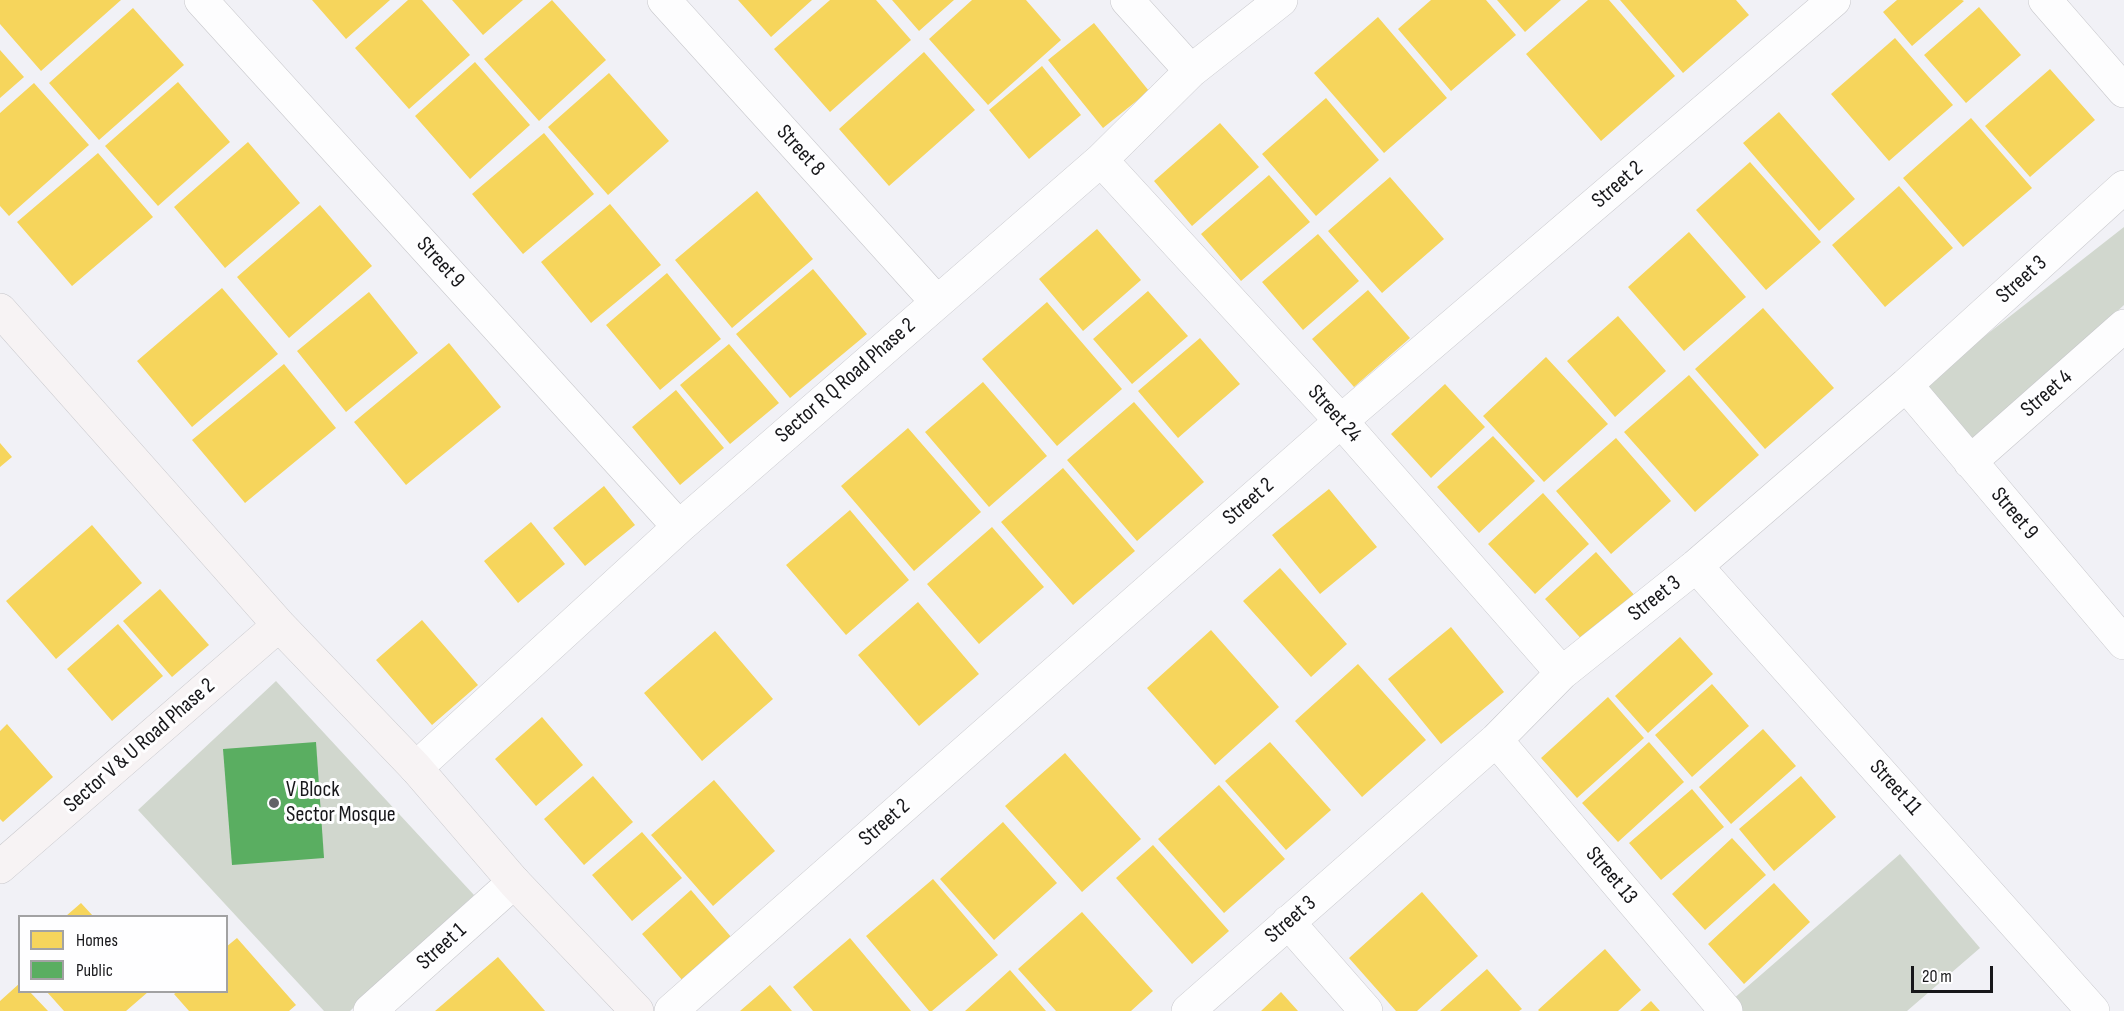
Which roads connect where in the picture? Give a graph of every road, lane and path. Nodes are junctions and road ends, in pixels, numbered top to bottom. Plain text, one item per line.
1 (201, 0) edge
2 (664, 0) edge
3 (1127, 0) edge
4 (1281, 0) edge
5 (1834, 0) edge
6 (2045, 0) edge
7 (1191, 71) junction
8 (2124, 91) edge
9 (1101, 160) junction
10 (2124, 187) edge
11 (937, 302) junction
12 (0, 310) edge
13 (2124, 326) edge
14 (1906, 385) junction
15 (1341, 422) junction
16 (1970, 462) junction
17 (679, 527) junction
18 (1696, 566) junction
19 (279, 625) junction
20 (2124, 643) edge
21 (1562, 673) junction
22 (1496, 740) junction
23 (416, 768) junction
24 (5, 854) edge
25 (513, 882) junction
26 (1288, 922) junction
27 (370, 1011) edge
28 (637, 1011) edge
29 (671, 1011) edge
30 (1188, 1011) edge
31 (1366, 1011) edge
32 (1726, 1011) edge
33 (2093, 1011) edge

1 - 17 street, Street 9
2 - 11 street, Street 8
3 - 7 street
4 - 7 street, Sector R Q Road Phase 2
5 - 15 street, Street 2
6 - 8 street
7 - 9 street, Sector R Q Road Phase 2
9 - 11 street, Sector R Q Road Phase 2
9 - 15 street, Street 24
10 - 14 street, Street 3
11 - 17 street, Sector R Q Road Phase 2
12 - 19 street
13 - 16 street, Street 4
14 - 16 street, Street 9
14 - 18 street, Street 3
15 - 21 street, Street 24
15 - 29 street, Street 2
16 - 20 street, Street 9
17 - 23 street, Sector R Q Road Phase 2
18 - 21 street, Street 3
18 - 33 street, Street 11
19 - 23 street
19 - 24 street, Sector V & U Road Phase 2
21 - 22 street, Street 3
22 - 26 street, Street 3
22 - 32 street, Street 13
23 - 25 street
25 - 27 street, Street 1
25 - 28 street
26 - 30 street, Street 3
26 - 31 street

